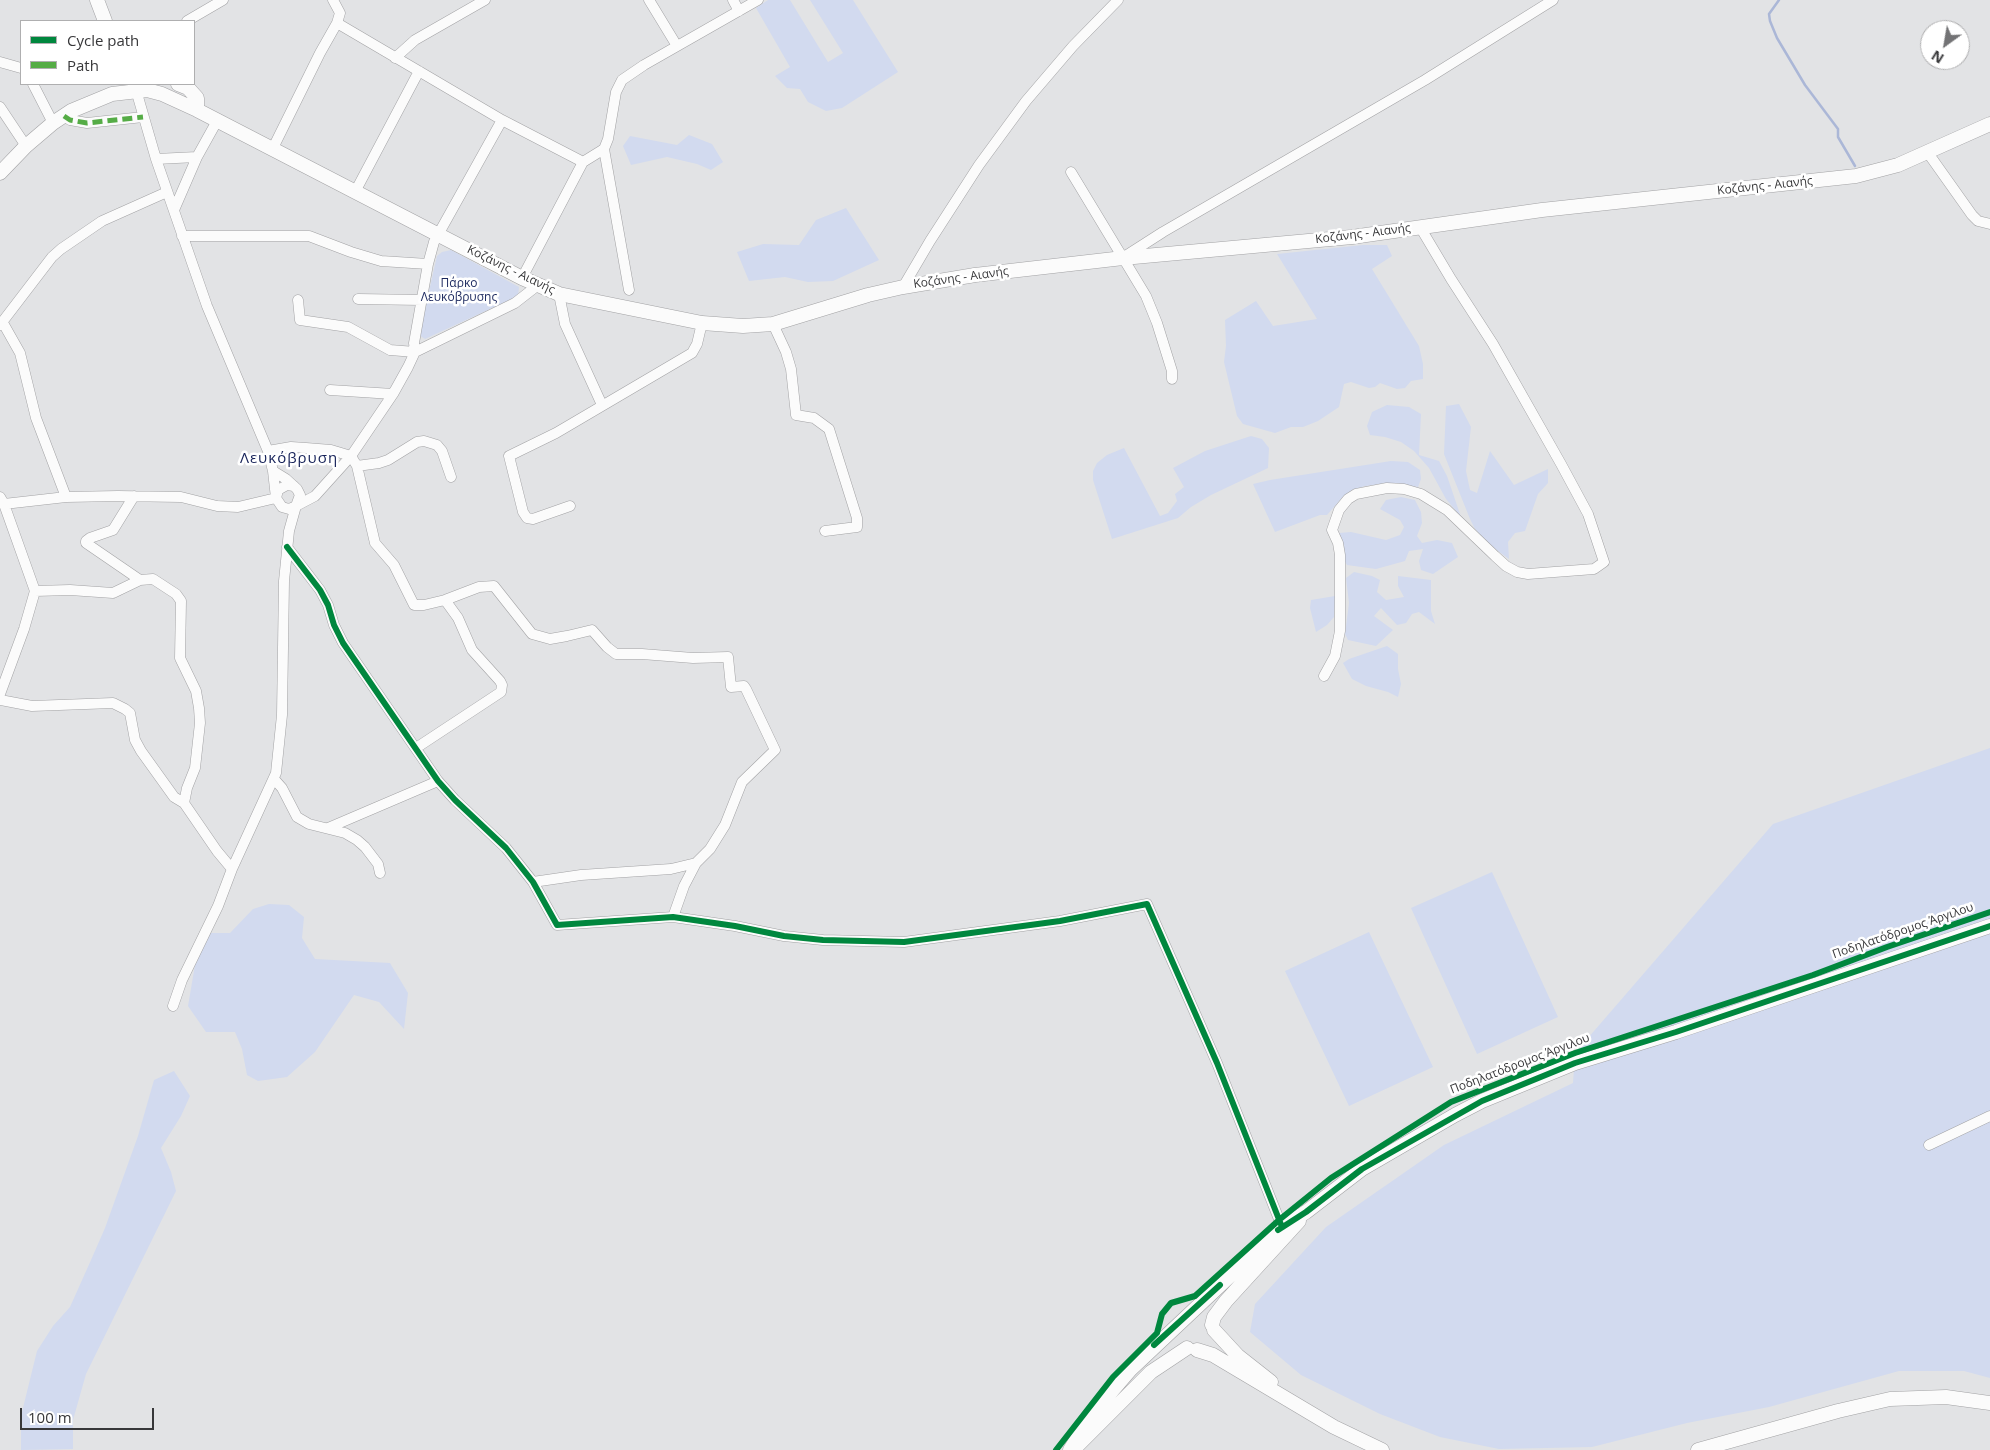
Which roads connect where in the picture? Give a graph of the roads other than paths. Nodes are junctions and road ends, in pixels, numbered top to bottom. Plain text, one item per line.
1 (97, 0) edge
2 (224, 0) edge
3 (333, 0) edge
4 (486, 0) edge
5 (649, 0) edge
6 (733, 0) edge
7 (758, 0) edge
8 (1118, 0) edge
9 (1553, 0) edge
10 (739, 11) junction
11 (104, 20) edge
12 (189, 20) edge
13 (337, 23) junction
14 (677, 46) junction
15 (395, 58) junction
16 (0, 63) edge
17 (20, 68) edge
18 (419, 71) junction
19 (35, 85) edge
20 (184, 85) edge
21 (136, 90) junction
22 (0, 107) edge
23 (197, 110) junction
24 (143, 118) junction
25 (59, 119) junction
26 (502, 120) junction
27 (217, 121) junction
28 (1990, 124) edge
29 (26, 146) junction
30 (604, 149) junction
31 (272, 150) junction
32 (1928, 153) junction
33 (197, 157) junction
34 (156, 159) junction
35 (584, 162) junction
36 (0, 172) edge
37 (1070, 172) dead end
38 (167, 192) junction
39 (355, 192) junction
40 (174, 210) junction
41 (1990, 224) edge
42 (1420, 226) junction
43 (438, 234) junction
44 (182, 236) junction
45 (1123, 258) junction
46 (428, 264) junction
47 (522, 278) junction
48 (538, 285) junction
49 (903, 287) junction
50 (629, 290) dead end
51 (559, 294) junction
52 (298, 300) dead end
53 (358, 300) dead end
54 (422, 300) junction
55 (702, 323) junction
56 (1, 324) edge
57 (772, 324) junction
58 (415, 352) junction
59 (1172, 379) dead end
60 (330, 390) dead end
61 (393, 394) junction
62 (602, 405) junction
63 (268, 451) junction
64 (351, 456) junction
65 (357, 466) junction
66 (273, 471) junction
67 (451, 477) dead end
68 (295, 487) junction
69 (134, 496) junction
70 (66, 498) junction
71 (308, 500) junction
72 (2, 501) edge
73 (277, 501) junction
74 (296, 506) junction
75 (570, 506) dead end
76 (290, 531) junction
77 (825, 531) dead end
78 (287, 547) junction
79 (140, 580) junction
80 (35, 590) junction
81 (445, 600) junction
82 (1324, 676) dead end
83 (0, 694) edge
84 (0, 700) edge
85 (416, 748) junction
86 (274, 779) junction
87 (438, 781) junction
88 (184, 803) junction
89 (328, 828) junction
90 (696, 863) junction
91 (232, 869) junction
92 (380, 873) dead end
93 (533, 882) junction
94 (673, 917) junction
95 (1990, 926) edge
96 (173, 1006) dead end
97 (1990, 1116) edge
98 (1929, 1145) dead end
99 (1306, 1212) junction
100 (1282, 1227) junction
101 (1184, 1320) junction
102 (1213, 1328) junction
103 (1192, 1349) junction
104 (1990, 1403) edge
105 (1296, 1404) junction
106 (1071, 1450) edge
107 (1382, 1450) edge
108 (1698, 1450) edge

1 - 11 street
2 - 12 street
3 - 13 street
4 - 15 street
5 - 14 street
6 - 10 street
7 - 10 street
8 - 49 street
9 - 45 street
10 - 14 street
13 - 15 street
13 - 31 street
14 - 30 street
15 - 18 street
16 - 17 street
18 - 26 street
18 - 39 street
19 - 25 street
20 - 23 street
21 - 23 street, Κοζάνης - Αιανής
21 - 24 street
21 - 25 street, Κοζάνης - Αιανής
22 - 29 street
23 - 27 street, Κοζάνης - Αιανής
24 - 25 street
24 - 34 street
25 - 29 street, Κοζάνης - Αιανής
26 - 35 street
26 - 43 street
27 - 31 street, Κοζάνης - Αιανής
27 - 33 street
28 - 32 street, Κοζάνης - Αιανής
29 - 36 street, Κοζάνης - Αιανής
30 - 35 street
30 - 50 street
31 - 39 street, Κοζάνης - Αιανής
32 - 41 street
32 - 42 street, Κοζάνης - Αιανής
33 - 34 street
33 - 40 street
34 - 38 street
35 - 47 street
37 - 45 street
38 - 40 street
38 - 56 street
39 - 43 street, Κοζάνης - Αιανής
40 - 44 street
42 - 45 street, Κοζάνης - Αιανής
42 - 82 street
43 - 46 street
43 - 47 street, Κοζάνης - Αιανής
44 - 46 street
44 - 63 street
45 - 49 street, Κοζάνης - Αιανής
45 - 59 street
46 - 54 street
47 - 48 street, Κοζάνης - Αιανής
48 - 51 street, Κοζάνης - Αιανής
48 - 58 street
49 - 57 street, Κοζάνης - Αιανής
51 - 55 street, Κοζάνης - Αιανής
51 - 62 street
52 - 58 street
53 - 54 street
54 - 58 street
55 - 57 street, Κοζάνης - Αιανής
55 - 62 street
56 - 70 street
57 - 77 street
58 - 61 street
60 - 61 street
61 - 64 street
62 - 75 street
63 - 64 street
63 - 66 street
64 - 65 street
64 - 71 street
65 - 67 street
65 - 81 street
66 - 68 street
66 - 73 street
68 - 71 street
68 - 73 street
68 - 74 street
69 - 70 street
69 - 73 street
69 - 79 street
70 - 72 street
71 - 74 street
72 - 80 street
73 - 74 street
73 - 76 street
74 - 76 street
76 - 78 street
78 - 85 street
78 - 86 street
79 - 80 street
79 - 88 street
80 - 83 street
81 - 85 street
81 - 90 street
84 - 88 street
85 - 87 street
86 - 89 street
86 - 91 street
87 - 89 street
87 - 93 street
88 - 91 street
89 - 92 street
90 - 93 street
90 - 94 street
91 - 96 street
93 - 94 street
94 - 100 street
95 - 99 street
97 - 98 street
99 - 100 street
99 - 102 street
100 - 101 street
101 - 102 street
101 - 103 street
101 - 106 street
102 - 103 street
102 - 105 street
103 - 105 street
103 - 106 street
104 - 108 street
105 - 107 street

